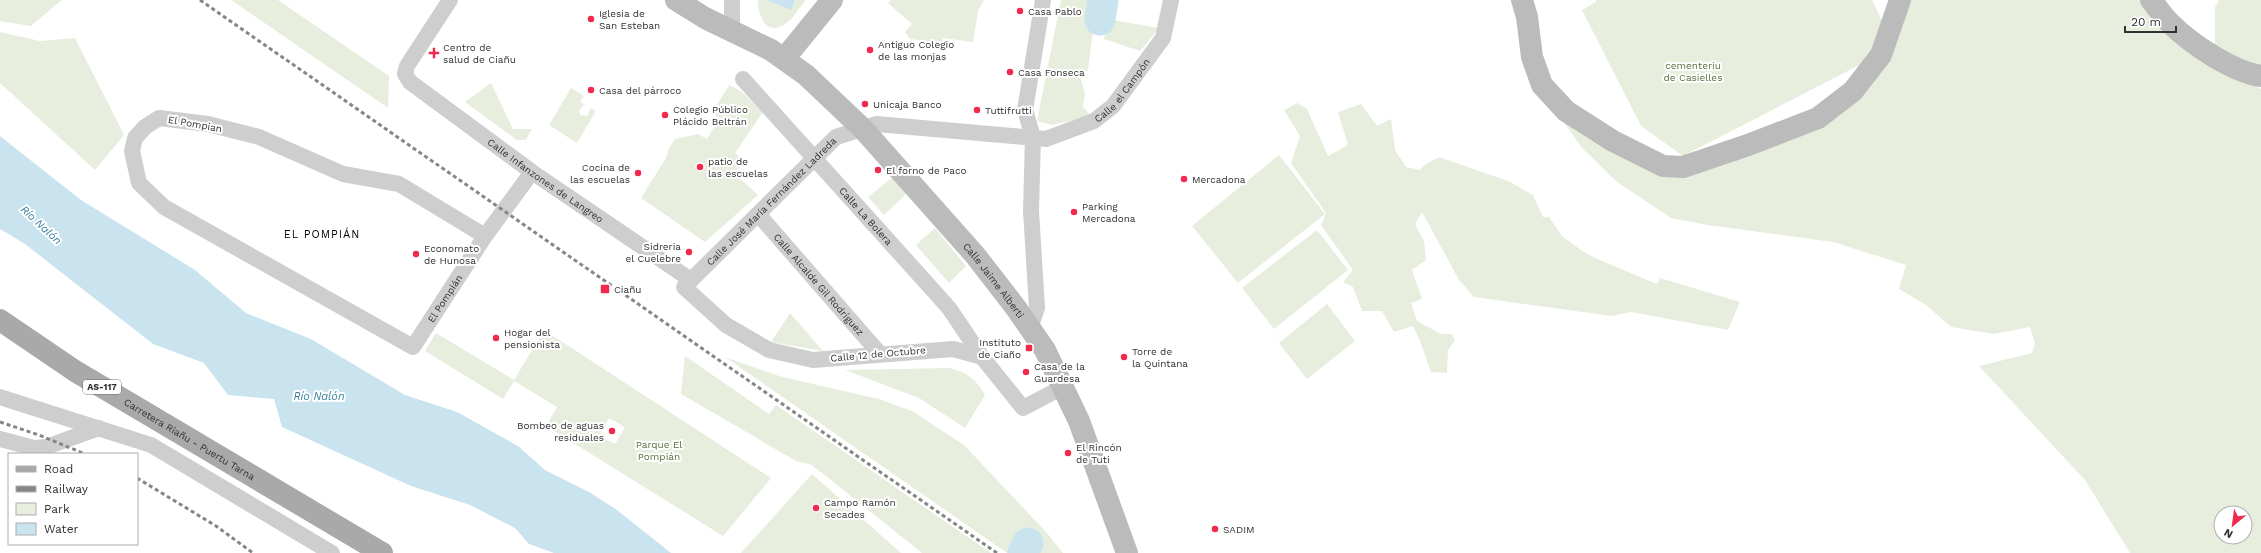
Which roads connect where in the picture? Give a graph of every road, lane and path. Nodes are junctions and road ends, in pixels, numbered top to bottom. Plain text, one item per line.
1 (450, 0) edge
2 (676, 0) edge
3 (732, 0) edge
4 (832, 0) edge
5 (1171, 0) edge
6 (1522, 0) edge
7 (1900, 0) edge
8 (2151, 0) edge
9 (1038, 3) edge
10 (732, 31) junction
11 (784, 59) junction
12 (2261, 76) edge
13 (743, 79) dead end
14 (863, 129) junction
15 (1033, 138) junction
16 (815, 158) junction
17 (532, 172) junction
18 (758, 214) junction
19 (485, 236) junction
20 (688, 284) junction
21 (0, 320) edge
22 (1030, 328) junction
23 (414, 347) joint
24 (880, 354) junction
25 (982, 357) junction
26 (1064, 387) junction
27 (0, 397) edge
28 (99, 428) junction
29 (0, 439) edge
30 (332, 553) edge
31 (382, 553) edge
32 (1127, 553) edge

1 - 17 street, Calle Infanzones de Langreo
2 - 10 street, Calle Jaime Alberti
3 - 10 street
4 - 11 street
5 - 15 street, Calle el Campón
6 - 7 street
8 - 12 street
9 - 15 street
10 - 11 street, Calle Jaime Alberti
11 - 14 street, Calle Jaime Alberti
13 - 16 street, Calle La Bolera
14 - 15 street, Calle José María Fernández Ladreda
14 - 16 street, Calle José María Fernández Ladreda
14 - 22 street, Calle Jaime Alberti
15 - 22 street
16 - 18 street, Calle José María Fernández Ladreda
16 - 25 street, Calle La Bolera
17 - 19 street, El Pompián
17 - 20 street, Calle Infanzones de Langreo
18 - 20 street, Calle José María Fernández Ladreda
18 - 24 street, Calle Alcalde Gil Rodríguez
19 - 23 street, El Pompián
19 - 23 street, El Pompian
20 - 24 street, Calle 12 de Octubre
21 - 31 main road, Carretera Riañu - Puertu Tarna / AS-117
22 - 26 street, Calle Jaime Alberti
24 - 25 street, Calle 12 de Octubre
25 - 26 street
26 - 32 street, Calle Jaime Alberti
27 - 28 street
28 - 29 street
28 - 30 street

